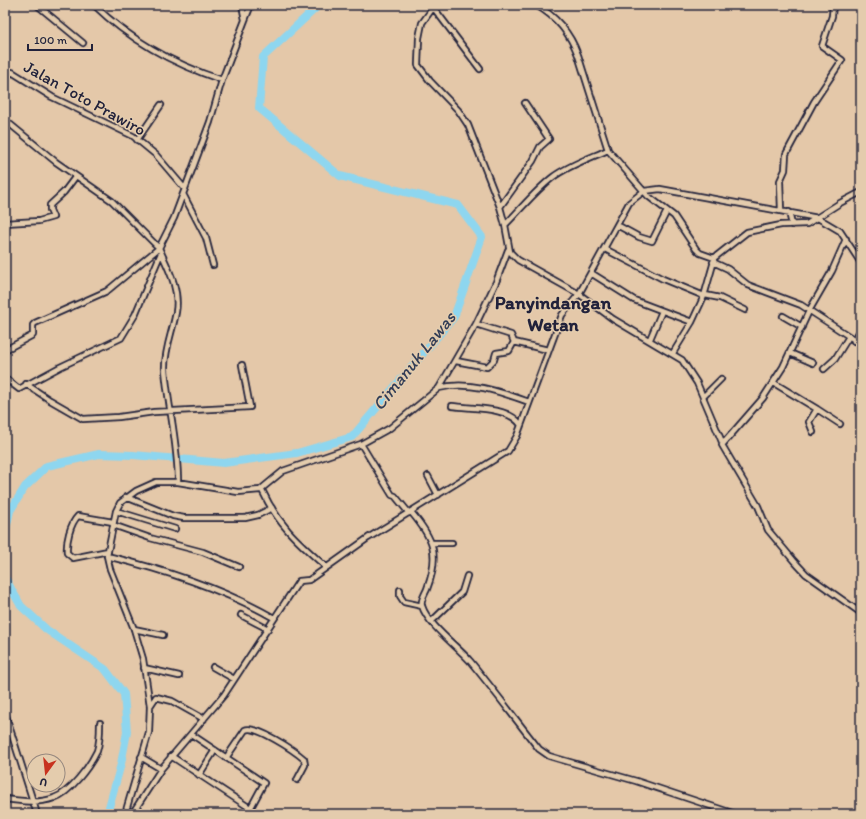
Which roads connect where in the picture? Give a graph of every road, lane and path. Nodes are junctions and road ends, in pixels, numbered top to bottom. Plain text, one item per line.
1 (37, 5) edge
2 (94, 5) edge
3 (242, 5) edge
4 (252, 5) edge
5 (536, 5) edge
6 (833, 5) edge
7 (434, 6) edge
8 (245, 20) junction
9 (82, 43) dead end
10 (480, 69) dead end
11 (5, 78) edge
12 (222, 80) junction
13 (525, 103) dead end
14 (160, 105) dead end
15 (5, 120) edge
16 (138, 140) junction
17 (608, 150) junction
18 (76, 176) junction
19 (643, 189) junction
20 (184, 192) junction
21 (861, 192) edge
22 (500, 207) junction
23 (667, 211) junction
24 (781, 211) junction
25 (790, 212) junction
26 (820, 216) junction
27 (5, 223) edge
28 (505, 225) junction
29 (617, 225) junction
30 (792, 225) junction
31 (846, 239) junction
32 (605, 249) junction
33 (160, 250) junction
34 (508, 250) junction
35 (714, 260) junction
36 (861, 263) edge
37 (212, 265) dead end
38 (591, 273) junction
39 (579, 294) junction
40 (705, 295) junction
41 (745, 310) dead end
42 (662, 311) junction
43 (809, 311) junction
44 (783, 316) dead end
45 (692, 322) junction
46 (476, 324) junction
47 (802, 327) junction
48 (861, 329) edge
49 (848, 338) junction
50 (650, 339) junction
51 (854, 341) junction
52 (514, 342) junction
53 (861, 344) edge
54 (5, 350) edge
55 (548, 350) junction
56 (673, 353) junction
57 (790, 353) junction
58 (456, 361) junction
59 (813, 363) dead end
60 (242, 365) dead end
61 (824, 369) dead end
62 (5, 378) edge
63 (721, 379) dead end
64 (774, 382) junction
65 (26, 384) junction
66 (439, 388) junction
67 (703, 397) junction
68 (529, 402) junction
69 (452, 406) dead end
70 (816, 409) junction
71 (171, 411) junction
72 (840, 424) dead end
73 (521, 425) junction
74 (813, 432) dead end
75 (722, 442) junction
76 (361, 444) junction
77 (428, 476) dead end
78 (178, 482) junction
79 (262, 490) junction
80 (438, 495) junction
81 (126, 497) junction
82 (272, 508) junction
83 (116, 511) junction
84 (410, 513) junction
85 (113, 524) junction
86 (175, 528) dead end
87 (432, 543) junction
88 (452, 543) dead end
89 (108, 554) junction
90 (326, 567) junction
91 (239, 568) dead end
92 (467, 576) dead end
93 (400, 590) dead end
94 (422, 606) junction
95 (861, 613) edge
96 (241, 615) dead end
97 (274, 618) junction
98 (432, 621) junction
99 (134, 629) junction
100 (268, 629) junction
101 (163, 635) dead end
102 (213, 667) dead end
103 (144, 668) junction
104 (179, 676) dead end
105 (234, 679) junction
106 (150, 706) junction
107 (5, 713) edge
108 (204, 719) junction
109 (100, 723) dead end
110 (192, 735) junction
111 (214, 750) junction
112 (141, 757) junction
113 (226, 758) junction
114 (176, 759) junction
115 (161, 768) junction
116 (199, 775) junction
117 (297, 780) dead end
118 (5, 799) edge
119 (33, 802) junction
120 (250, 808) junction
121 (37, 814) edge
122 (125, 814) edge
123 (132, 814) edge
124 (258, 814) edge
125 (735, 814) edge

1 - 9 street
2 - 12 street
3 - 8 street
4 - 8 street
5 - 17 street
6 - 24 street
7 - 10 street
7 - 22 street
8 - 12 street
11 - 16 street, Jalan Toto Prawiro
12 - 20 street
13 - 22 street
14 - 16 street
15 - 18 street
16 - 20 street, Jalan Toto Prawiro
17 - 19 street
17 - 28 street
18 - 27 street
18 - 33 street
19 - 23 street
19 - 24 street
19 - 29 street
20 - 33 street
20 - 37 street, Jalan Toto Prawiro
21 - 26 street
22 - 28 street
23 - 29 street
23 - 35 street
24 - 25 street
25 - 26 street
25 - 30 street
26 - 30 street
26 - 31 street
28 - 34 street
29 - 32 street
30 - 35 street
31 - 36 street
31 - 43 street
32 - 38 street
32 - 40 street
33 - 54 street
33 - 65 street
33 - 71 street
34 - 39 street
34 - 46 street
35 - 40 street
35 - 43 street
38 - 39 street
38 - 42 street
39 - 50 street
39 - 55 street
40 - 41 street
40 - 45 street
42 - 45 street
42 - 50 street
43 - 47 street
43 - 49 street
44 - 47 street
45 - 56 street
46 - 52 street
46 - 58 street
47 - 57 street
48 - 51 street
49 - 51 street
49 - 61 street
50 - 56 street
51 - 53 street
52 - 55 street
52 - 58 street
55 - 68 street
56 - 67 street
57 - 59 street
57 - 64 street
58 - 66 street
60 - 71 street
62 - 65 street
63 - 67 street
64 - 70 street
64 - 75 street
65 - 71 street
66 - 68 street
66 - 76 street
67 - 75 street
68 - 73 street
69 - 73 street
70 - 72 street
70 - 74 street
71 - 78 street
73 - 80 street
75 - 95 street
76 - 79 street
76 - 84 street
77 - 80 street
78 - 79 street
78 - 81 street
79 - 82 street
80 - 84 street
81 - 82 street
81 - 83 street
82 - 90 street
83 - 85 street
83 - 86 street
84 - 87 street
84 - 90 street
85 - 89 street
85 - 89 street
85 - 91 street
87 - 88 street
87 - 94 street
89 - 97 street
89 - 99 street
90 - 97 street
92 - 98 street
93 - 94 street
94 - 98 street
96 - 100 street
97 - 100 street
98 - 125 street
99 - 101 street
99 - 103 street
100 - 105 street
102 - 105 street
103 - 104 street
103 - 106 street
105 - 108 street
106 - 108 street
106 - 112 street
107 - 119 street
108 - 110 street
109 - 119 street
110 - 111 street
110 - 114 street
111 - 113 street
111 - 116 street
112 - 115 street
112 - 122 street
113 - 117 street
113 - 120 street
114 - 115 street
114 - 116 street
115 - 123 street
116 - 120 street
118 - 119 street
119 - 121 street
120 - 124 street

